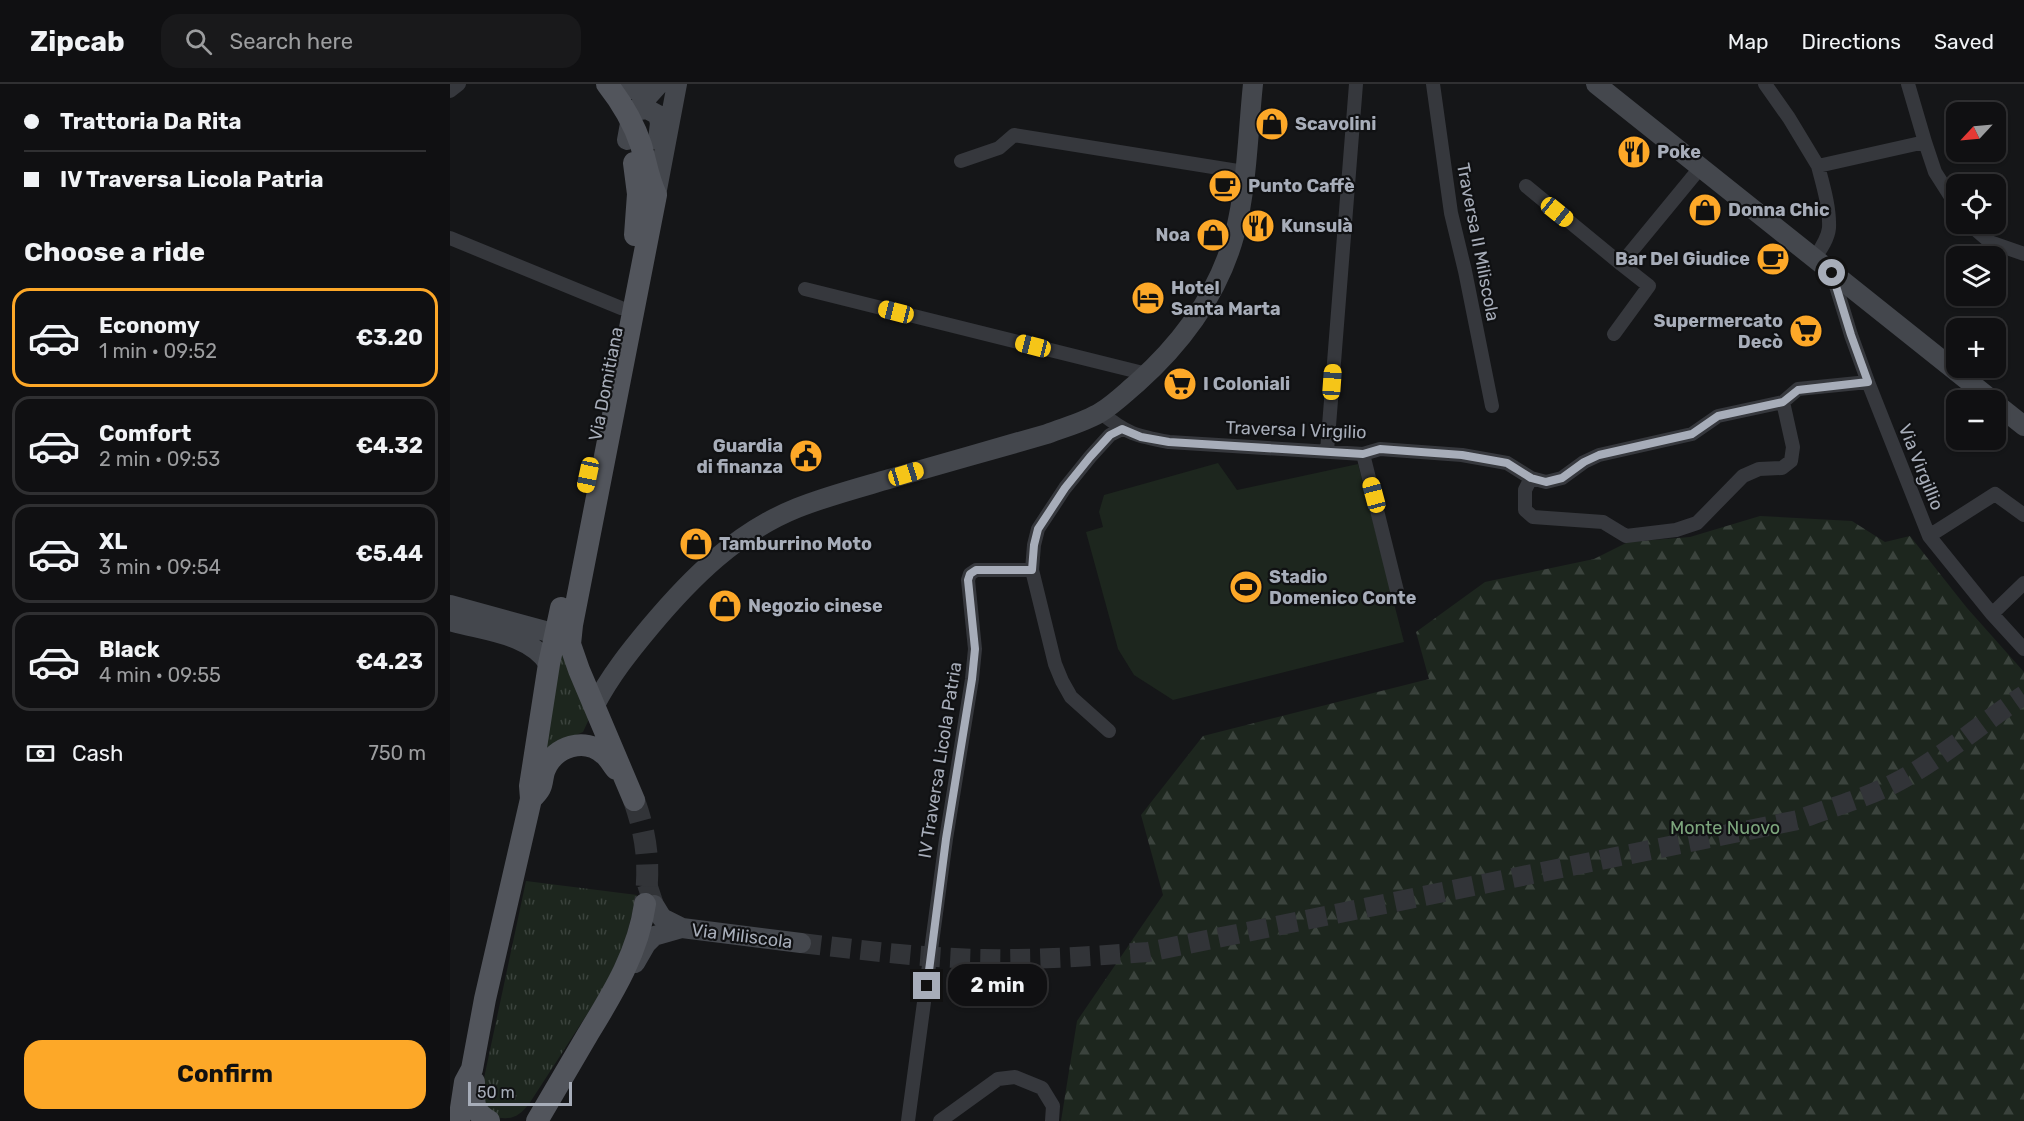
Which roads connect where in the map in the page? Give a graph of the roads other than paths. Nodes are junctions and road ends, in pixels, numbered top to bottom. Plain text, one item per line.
1 (459, 84) edge
2 (590, 84) edge
3 (607, 84) edge
4 (618, 84) edge
5 (677, 84) edge
6 (1253, 84) edge
7 (1356, 84) edge
8 (1433, 84) edge
9 (1596, 84) edge
10 (1765, 84) edge
11 (1908, 84) edge
12 (657, 86) edge
13 (450, 91) edge
14 (631, 123) junction
15 (1925, 142) junction
16 (961, 161) dead end
17 (1818, 166) junction
18 (1700, 168) junction
19 (660, 169) junction
20 (1244, 172) junction
21 (1526, 186) dead end
22 (1946, 189) edge
23 (656, 195) junction
24 (1981, 234) edge
25 (450, 238) edge
26 (2024, 254) edge
27 (1814, 259) junction
28 (1621, 264) junction
29 (1832, 273) junction
30 (805, 289) dead end
31 (621, 308) junction
32 (1614, 334) dead end
33 (1147, 374) junction
34 (1868, 382) junction
35 (1979, 390) edge
36 (1783, 402) junction
37 (1492, 406) dead end
38 (1100, 412) junction
39 (2006, 412) edge
40 (2024, 426) edge
41 (1122, 429) junction
42 (1327, 451) junction
43 (1363, 454) junction
44 (1531, 478) junction
45 (2024, 515) edge
46 (1929, 536) junction
47 (1032, 570) junction
48 (2024, 583) edge
49 (1398, 595) dead end
50 (450, 604) edge
51 (1992, 614) junction
52 (450, 621) edge
53 (556, 634) junction
54 (2024, 649) edge
55 (549, 664) junction
56 (594, 705) junction
57 (1109, 731) dead end
58 (531, 799) junction
59 (649, 905) joint
60 (682, 928) junction
61 (801, 943) tunnel mouth
62 (624, 971) junction
63 (472, 1069) junction
64 (540, 1115) edge
65 (459, 1121) edge
66 (489, 1121) edge
67 (523, 1121) edge
68 (908, 1121) edge
69 (940, 1121) edge
70 (1052, 1121) edge

1 - 13 street
2 - 14 main road
3 - 14 main road
4 - 12 street
5 - 19 street, Via Domitiana
6 - 20 street
7 - 42 street
8 - 37 street, Traversa II Miliscola
9 - 18 street
10 - 17 street
11 - 15 street
12 - 14 street
14 - 19 street
14 - 23 main road
14 - 31 main road, Via Domitiana
15 - 17 street
15 - 22 street
16 - 20 street
17 - 27 street
18 - 27 street
18 - 28 street
19 - 23 street, Via Domitiana
20 - 33 street
21 - 28 street
23 - 56 main road, Via Domitiana
24 - 26 street
25 - 31 street
27 - 29 street
28 - 32 street
29 - 34 street, Via Virgillio
29 - 35 street
30 - 33 street
31 - 53 main road, Via Domitiana
33 - 38 street
34 - 36 street, Traversa I Virgilio
34 - 46 street, Via Virgillio
36 - 44 street, Traversa I Virgilio
36 - 44 street
38 - 41 street, Traversa I Virgilio
38 - 56 street
39 - 40 street
41 - 42 street, Traversa I Virgilio
41 - 47 street
42 - 43 street, Traversa I Virgilio
43 - 44 street, Traversa I Virgilio
43 - 49 street
45 - 46 street
46 - 51 street, Via Virgillio
47 - 57 street
47 - 68 street, IV Traversa Licola Patria
48 - 51 street
50 - 53 street
51 - 54 street, Via Virgillio
52 - 55 street
53 - 55 main road, Via Domitiana
55 - 58 main road, Via Domitiana
56 - 58 main road, Via Domitiana
58 - 63 main road
59 - 60 street, Via Miliscola
59 - 62 main road
60 - 61 street, Via Miliscola
60 - 62 street, Via Miliscola
62 - 64 main road
63 - 65 main road
63 - 66 main road
64 - 67 main road
69 - 70 street

